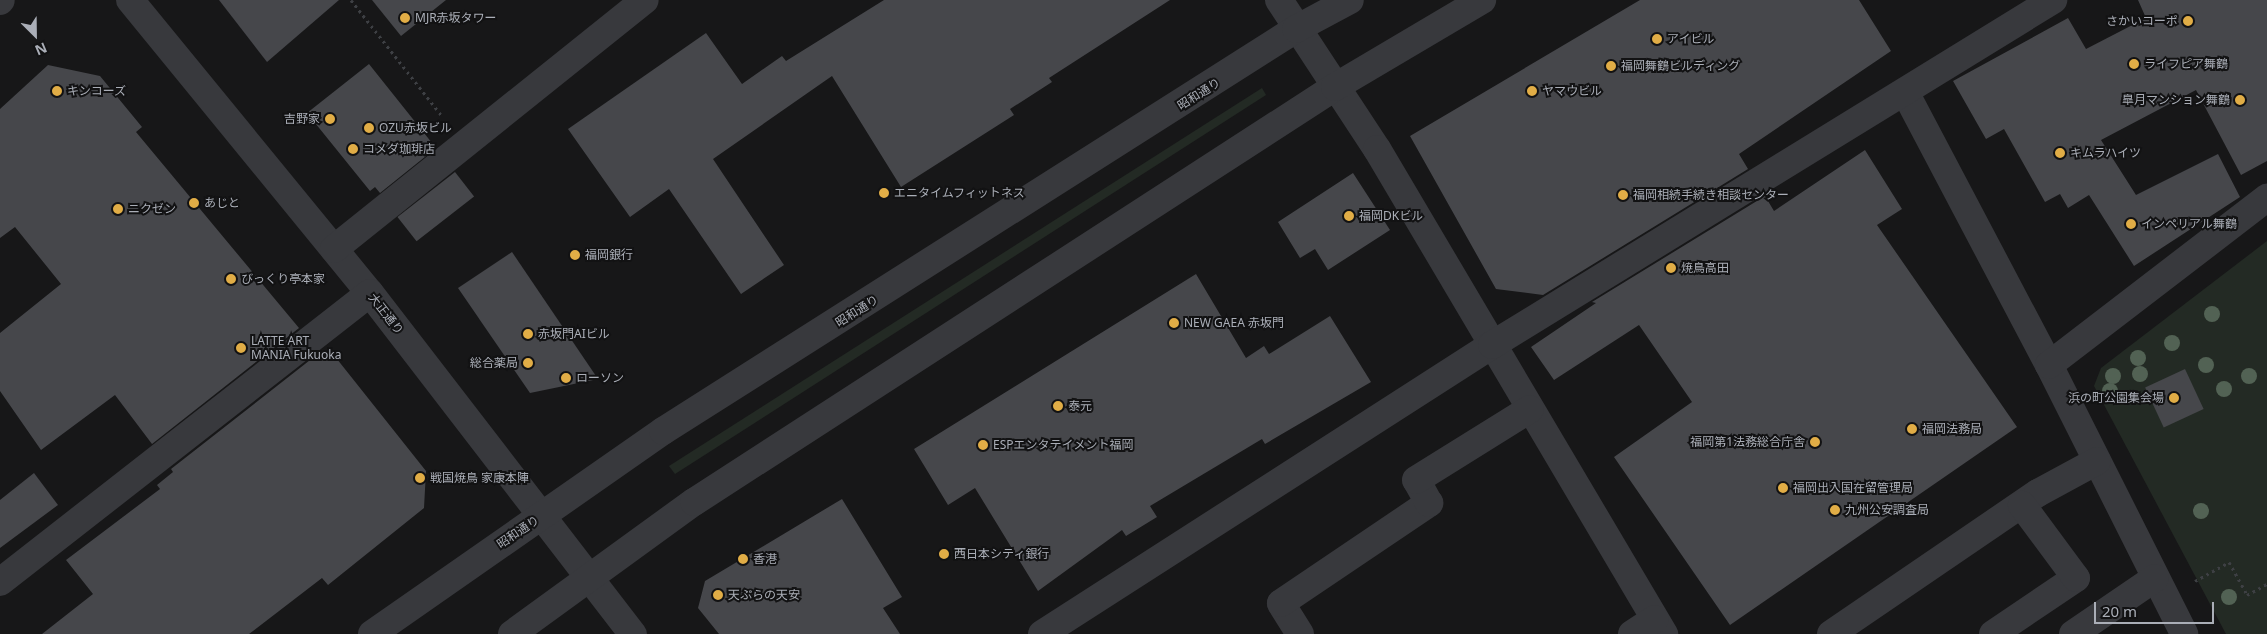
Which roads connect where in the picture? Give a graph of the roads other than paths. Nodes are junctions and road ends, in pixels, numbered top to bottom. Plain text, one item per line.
1 (130, 0) edge
2 (645, 0) edge
3 (1279, 0) edge
4 (1350, 0) edge
5 (1482, 0) edge
6 (2053, 0) edge
7 (1296, 29) junction
8 (1335, 87) junction
9 (1905, 92) junction
10 (2267, 198) edge
11 (334, 249) junction
12 (370, 293) junction
13 (1492, 345) junction
14 (2049, 365) junction
15 (1530, 408) junction
16 (2097, 461) junction
17 (2022, 505) junction
18 (544, 514) junction
19 (590, 578) junction
20 (2155, 578) junction
21 (0, 582) edge
22 (1659, 627) edge
23 (372, 634) edge
24 (512, 634) edge
25 (633, 634) edge
26 (1042, 634) edge
27 (1300, 634) edge
28 (1632, 634) edge
29 (1831, 634) edge
30 (1992, 634) edge
31 (2073, 634) edge
32 (2184, 634) edge

1 - 11 street, 大正通り
2 - 11 street
3 - 7 street
4 - 7 street, 昭和通り
5 - 8 street
6 - 9 street
7 - 8 street
7 - 18 street, 昭和通り
8 - 13 street
8 - 19 street
9 - 13 street
9 - 14 street
10 - 14 street
11 - 12 street, 大正通り
12 - 18 street, 大正通り
12 - 21 street
13 - 15 street
13 - 26 street
14 - 16 street
15 - 22 street
15 - 27 street
16 - 17 street
16 - 20 street
17 - 29 street
17 - 30 street
18 - 19 street, 大正通り
18 - 23 street, 昭和通り
19 - 24 street
19 - 25 street, 大正通り
20 - 31 street
20 - 32 street
22 - 28 street

